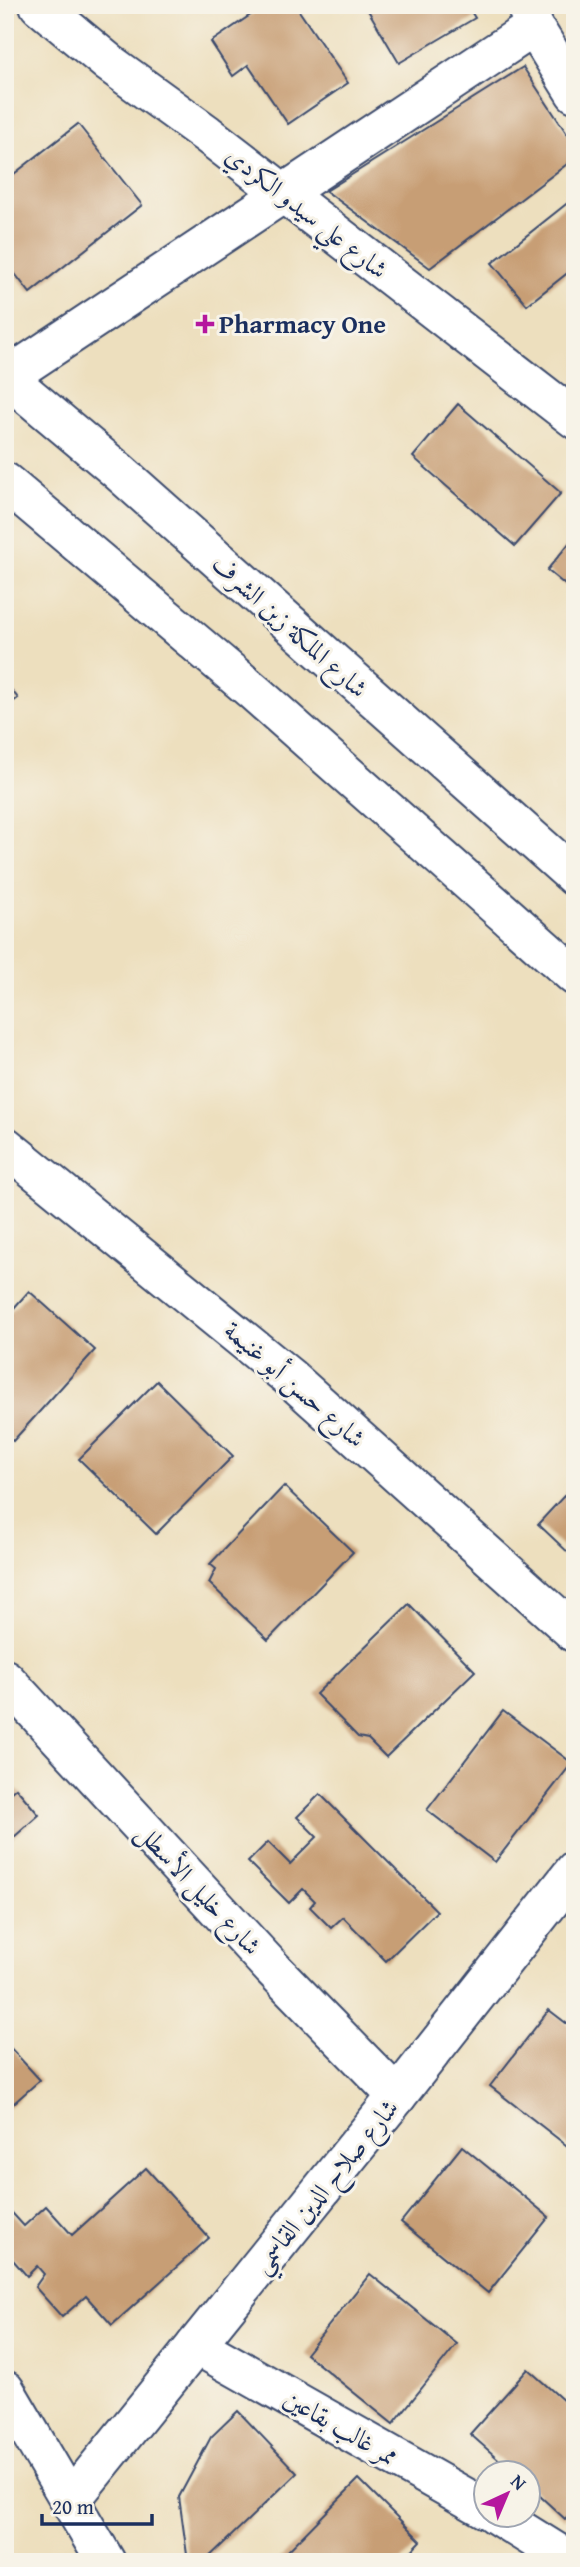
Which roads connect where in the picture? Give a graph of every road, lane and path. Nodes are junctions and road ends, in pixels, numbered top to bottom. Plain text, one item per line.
1 (39, 5) edge
2 (530, 16) edge
3 (575, 93) edge
4 (283, 194) junction
5 (6, 377) edge
6 (575, 419) edge
7 (5, 482) edge
8 (575, 877) edge
9 (575, 976) edge
10 (5, 1146) edge
11 (575, 1633) edge
12 (5, 1679) edge
13 (575, 1870) edge
14 (397, 2096) junction
15 (196, 2345) junction
16 (5, 2390) edge
17 (71, 2500) junction
18 (472, 2502) edge
19 (516, 2528) edge
20 (106, 2562) edge
21 (572, 2562) edge

1 - 4 street, شارع علي سيدو الكردي
2 - 3 street
2 - 4 street
4 - 5 street
4 - 6 street, شارع علي سيدو الكردي
5 - 8 street, شارع الملكة زين الشرف
7 - 9 street
10 - 11 street, شارع حسن أبو غنيمة
12 - 14 street, شارع خليل الأسطل
13 - 14 street, شارع صلاح الدين القاسمي
14 - 15 street, شارع صلاح الدين القاسمي
15 - 17 street, شارع صلاح الدين القاسمي
15 - 18 street, ممر غالب بقاعين
16 - 17 street
17 - 20 street
19 - 21 street

